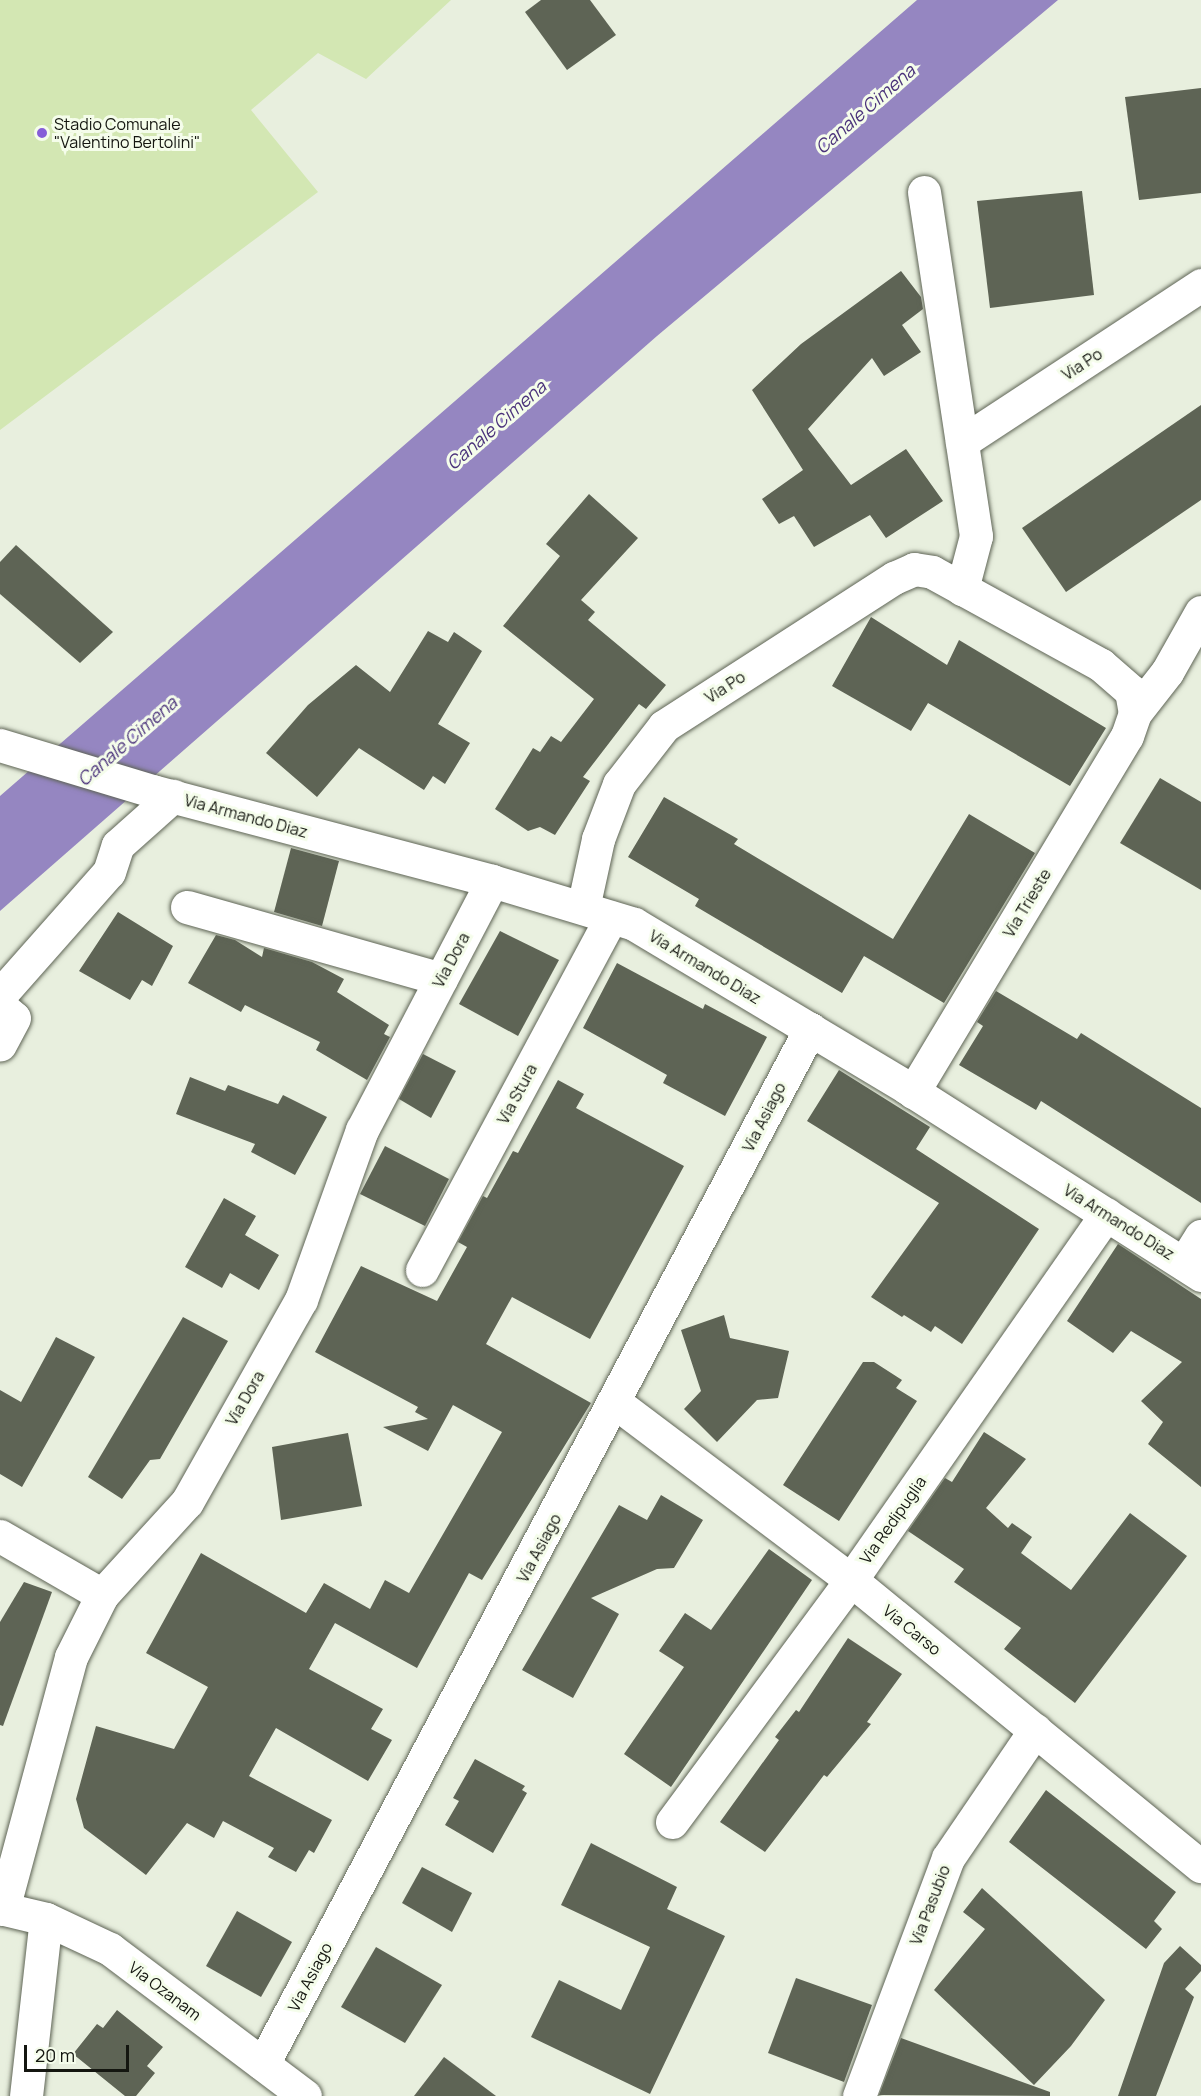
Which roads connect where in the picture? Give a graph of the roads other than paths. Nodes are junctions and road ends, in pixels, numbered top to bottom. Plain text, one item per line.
1 (924, 192) dead end
2 (1201, 285) edge
3 (962, 442) junction
4 (962, 589) junction
5 (1201, 612) edge
6 (1135, 713) junction
7 (8, 747) edge
8 (162, 794) junction
9 (492, 881) junction
10 (187, 907) dead end
11 (597, 913) junction
12 (441, 979) junction
13 (0, 995) edge
14 (0, 1006) edge
15 (810, 1029) junction
16 (0, 1044) edge
17 (913, 1092) junction
18 (1106, 1214) junction
19 (1195, 1258) edge
20 (422, 1270) dead end
21 (616, 1403) junction
22 (0, 1536) edge
23 (851, 1580) junction
24 (102, 1594) junction
25 (1035, 1730) junction
26 (672, 1822) dead end
27 (1201, 1866) edge
28 (2, 1909) edge
29 (46, 1919) junction
30 (263, 2064) junction
31 (26, 2096) edge
32 (305, 2096) edge
33 (859, 2096) edge

1 - 3 street
2 - 3 street, Via Po
3 - 4 street
4 - 6 street, Via Po
4 - 11 street, Via Po
5 - 6 street, Via Trieste
6 - 17 street, Via Trieste
7 - 8 street, Via Armando Diaz
8 - 9 street, Via Armando Diaz
8 - 13 street
9 - 11 street, Via Armando Diaz
9 - 12 street, Via Dora
10 - 12 street
11 - 15 street, Via Armando Diaz
11 - 20 street, Via Stura
12 - 24 street, Via Dora
14 - 16 street
15 - 17 street, Via Armando Diaz
15 - 21 street, Via Asiago
17 - 18 street, Via Armando Diaz
18 - 19 street, Via Armando Diaz
18 - 23 street, Via Redipuglia
21 - 23 street, Via Carso
21 - 30 street, Via Asiago
22 - 24 street
23 - 25 street, Via Carso
23 - 26 street, Via Redipuglia
24 - 28 street, Via Dora
25 - 27 street, Via Carso
25 - 33 street, Via Pasubio
28 - 29 street, Via Ozanam
29 - 30 street, Via Ozanam
29 - 31 street
30 - 32 street, Via Ozanam

